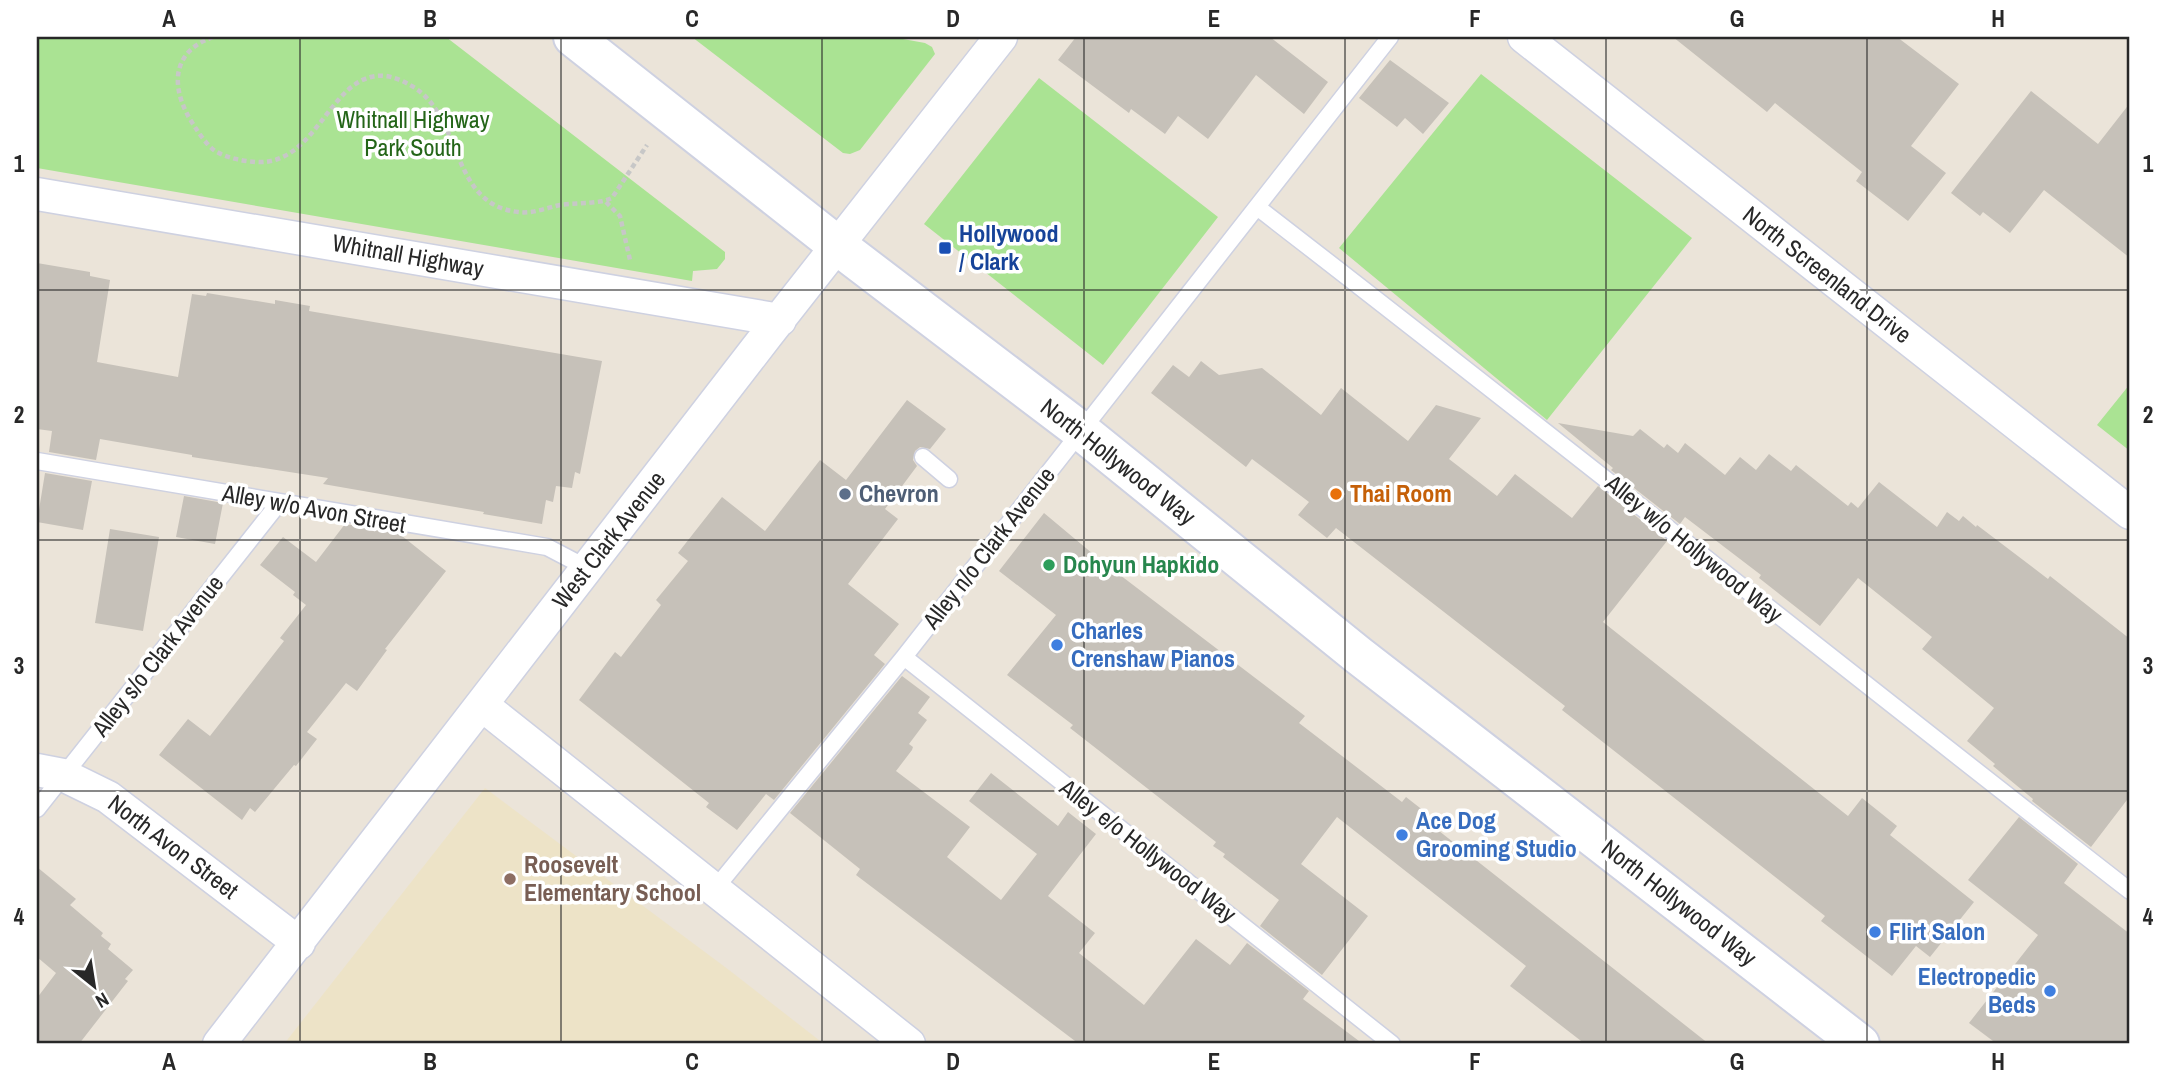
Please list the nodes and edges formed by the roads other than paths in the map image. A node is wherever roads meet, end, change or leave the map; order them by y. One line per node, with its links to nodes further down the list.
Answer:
1 (573, 37): 7 (main road, North Hollywood Way)
2 (1001, 37): 7 (street, West Clark Avenue)
3 (1390, 37): 6 (lane, Alley n/o Clark Avenue)
4 (1524, 37): 14 (street, North Screenland Drive)
5 (37, 194): 8 (street, Whitnall Highway)
6 (1257, 207): 9 (lane, Alley n/o Clark Avenue); 21 (lane, Alley w/o Hollywood Way)
7 (838, 246): 8 (street, West Clark Avenue); 9 (main road, North Hollywood Way)
8 (780, 320): 15 (street, West Clark Avenue)
9 (1081, 431): 16 (lane, Alley n/o Clark Avenue); 26 (main road, North Hollywood Way)
10 (923, 457): 12 (lane)
11 (37, 461): 13 (lane, Alley w/o Avon Street)
12 (949, 479)
13 (279, 503): 15 (lane, Alley w/o Avon Street); 18 (lane, Alley s/o Clark Avenue)
14 (2130, 513)
15 (587, 568): 17 (street, West Clark Avenue)
16 (904, 657): 20 (lane, Alley n/o Clark Avenue); 25 (lane, Alley e/o Hollywood Way)
17 (482, 705): 20 (street); 22 (street, West Clark Avenue)
18 (50, 772): 19 (lane, Alley s/o Clark Avenue); 22 (street, North Avon Street)
19 (37, 809)
20 (715, 890): 24 (street)
21 (2130, 891)
22 (299, 943): 23 (street, West Clark Avenue)
23 (219, 1044)
24 (909, 1044)
25 (1392, 1044)
26 (1860, 1044)

